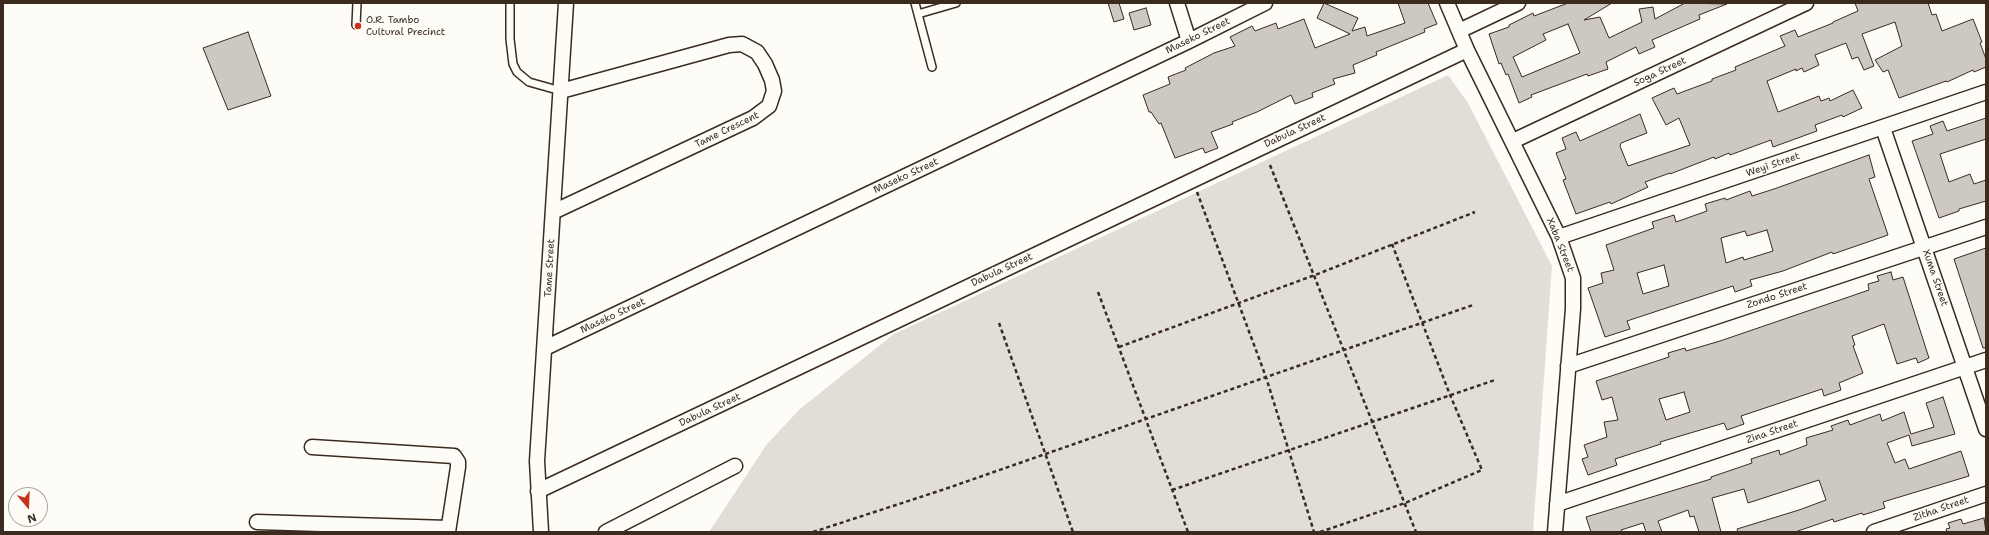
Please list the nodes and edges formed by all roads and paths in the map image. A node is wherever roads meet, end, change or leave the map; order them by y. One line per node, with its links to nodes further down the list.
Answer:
1 (357, 3): 12 (lane)
2 (510, 3): 17 (lane)
3 (566, 3): 17 (street, Tame Street)
4 (915, 3): 11 (lane)
5 (956, 3): 11 (lane)
6 (1177, 3): 14 (street)
7 (1265, 3): 14 (street, Maseko Street)
8 (1447, 3): 13 (street, Xaba Street)
9 (1518, 3): 13 (street)
10 (1806, 3): 20 (street, Soga Street)
11 (918, 14): 16 (lane)
12 (356, 25)
13 (1459, 31): 15 (street, Xaba Street)
14 (1189, 41): 36 (street, Maseko Street)
15 (1467, 50): 20 (street, Xaba Street); 22 (street, Dabula Street)
16 (932, 67)
17 (561, 92): 23 (street, Tame Street); 23 (street, Tame Crescent)
18 (1986, 92): 19 (street, Weyi Street)
19 (1883, 128): 26 (street, Weyi Street); 28 (street, Xuma Street)
20 (1513, 141): 26 (street, Xaba Street)
21 (1270, 165): 29 (path)
22 (1193, 179): 31 (path); 52 (street, Dabula Street)
23 (553, 212): 36 (street, Tame Street)
24 (1475, 212): 27 (path)
25 (1986, 227): 28 (street, Zondo Street)
26 (1559, 237): 39 (street, Xaba Street)
27 (1392, 244): 29 (path); 34 (path)
28 (1924, 248): 39 (street, Zondo Street); 40 (street, Xuma Street)
29 (1315, 275): 31 (path); 37 (path)
30 (1098, 292): 35 (path)
31 (1239, 304): 35 (path); 41 (path)
32 (1473, 305): 34 (path)
33 (999, 323): 49 (path)
34 (1422, 324): 37 (path); 43 (path)
35 (1119, 347): 44 (path)
36 (545, 348): 52 (street, Tame Street)
37 (1345, 350): 41 (path); 45 (path)
38 (1986, 360): 40 (street, Zina Street)
39 (1568, 366): 55 (street, Xaba Street)
40 (1965, 367): 46 (street, Xuma Street); 55 (street, Zina Street)
41 (1266, 377): 44 (path); 48 (path)
42 (1495, 380): 43 (path)
43 (1450, 395): 45 (path); 54 (path)
44 (1146, 418): 49 (path); 51 (path)
45 (1373, 422): 48 (path); 54 (path)
46 (1986, 429)
47 (312, 447): 57 (street)
48 (1288, 450): 51 (path); 63 (path)
49 (1045, 454): 60 (path); 61 (path)
50 (735, 466): 59 (street)
51 (1172, 490): 62 (path)
52 (538, 491): 58 (street, Tame Street)
53 (1986, 494): 67 (street, Zitha Street)
54 (1405, 503): 64 (path); 65 (path)
55 (1558, 504): 66 (street, Xaba Street)
56 (257, 522): 57 (street)
57 (448, 530)
58 (541, 532)
59 (606, 532)
60 (813, 532)
61 (1073, 532)
62 (1188, 532)
63 (1314, 532)
64 (1320, 532)
65 (1416, 532)
66 (1555, 532)
67 (1874, 532)

